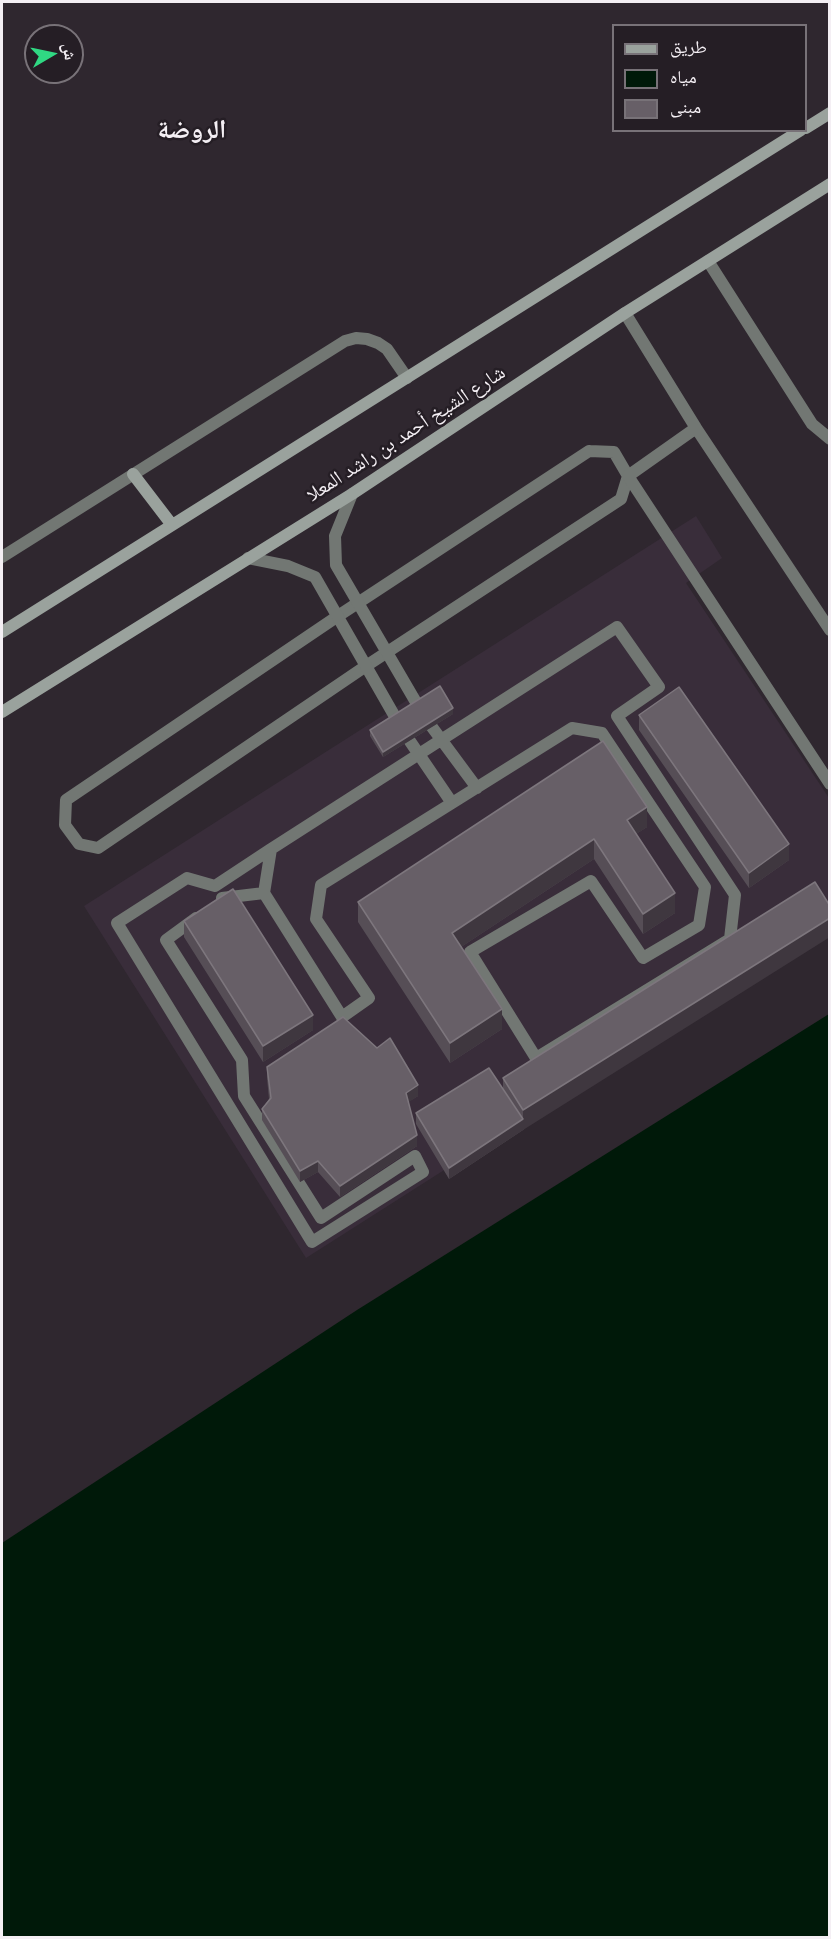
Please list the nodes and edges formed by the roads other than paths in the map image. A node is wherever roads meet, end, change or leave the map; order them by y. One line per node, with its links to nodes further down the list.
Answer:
1 (830, 113): 2 (main road)
2 (807, 127)
3 (798, 132): 7 (main road)
4 (830, 184): 5 (main road, شارع الشيخ أحمد بن راشد المعلا)
5 (708, 261): 6 (main road, شارع الشيخ أحمد بن راشد المعلا); 9 (street)
6 (625, 313): 8 (street); 12 (main road, شارع الشيخ أحمد بن راشد المعلا)
7 (407, 378): 10 (street); 13 (main road)
8 (696, 428): 11 (street); 18 (street)
9 (830, 439)
10 (133, 474): 13 (main road); 14 (street)
11 (628, 476): 16 (street); 20 (street); 25 (street)
12 (352, 494): 15 (main road, شارع الشيخ أحمد بن راشد المعلا); 16 (street)
13 (172, 525): 19 (main road)
14 (2, 557)
15 (248, 558): 17 (street); 22 (main road, شارع الشيخ أحمد بن راشد المعلا)
16 (358, 603): 17 (street); 20 (street)
17 (338, 616): 21 (street); 21 (street)
18 (830, 630)
19 (2, 632)
20 (387, 653): 21 (street); 23 (street)
21 (366, 666): 24 (street)
22 (2, 712)
23 (441, 740): 24 (street); 26 (street); 26 (street)
24 (419, 754): 27 (street); 28 (street)
25 (830, 783)
26 (477, 788): 27 (street)
27 (452, 803): 29 (street)
28 (271, 849): 29 (street); 29 (street)
29 (264, 893)

